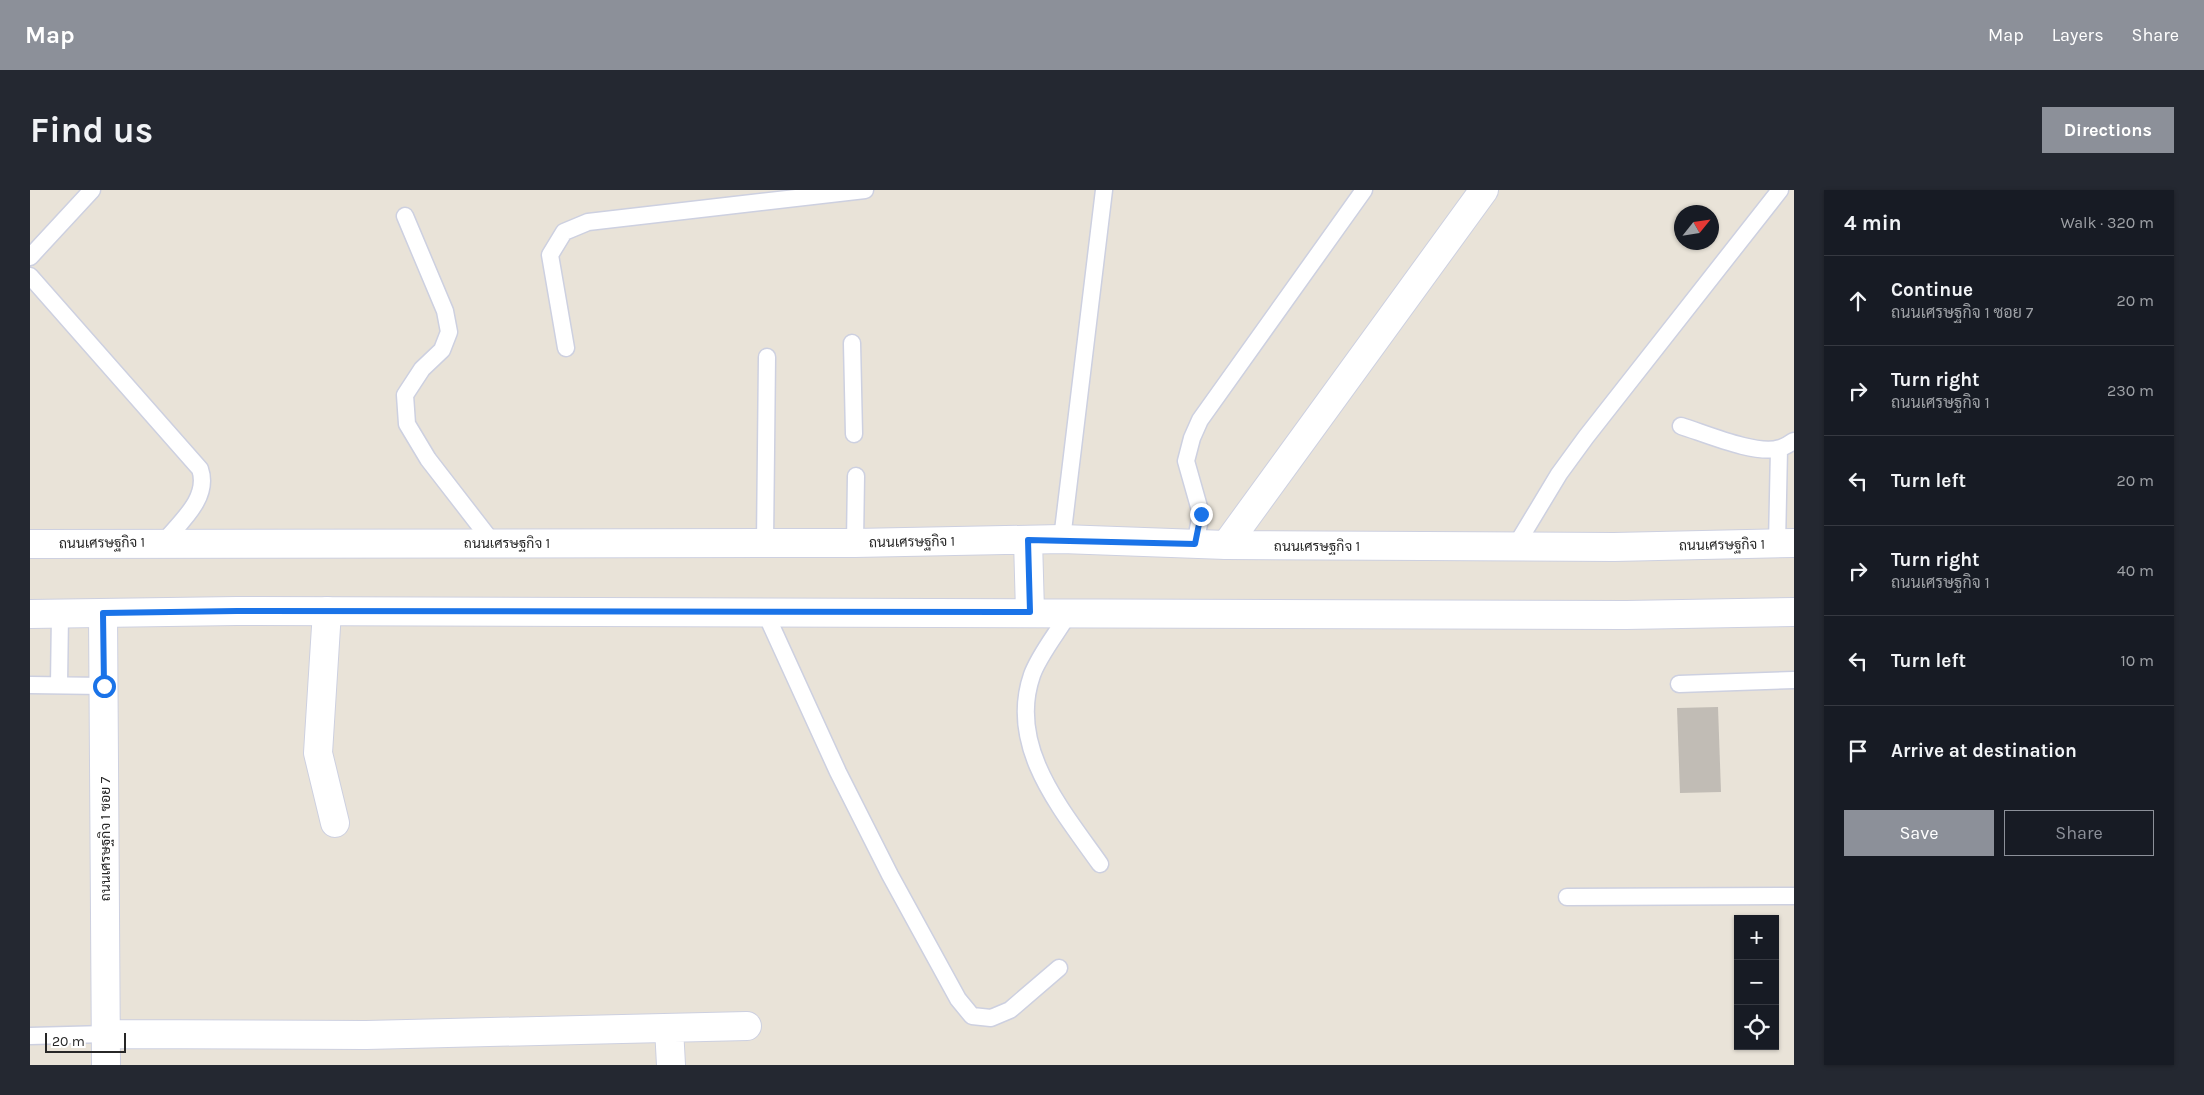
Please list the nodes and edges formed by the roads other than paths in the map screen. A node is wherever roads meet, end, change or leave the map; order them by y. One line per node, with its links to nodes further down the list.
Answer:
1 (92, 190): 8 (lane)
2 (865, 190): 11 (lane)
3 (1104, 190): 19 (lane)
4 (1364, 190): 25 (lane)
5 (1484, 190): 27 (main road)
6 (1780, 190): 28 (lane)
7 (405, 216): 21 (lane)
8 (30, 257)
9 (30, 276): 20 (lane)
10 (852, 343): 14 (lane)
11 (566, 348)
12 (767, 357): 22 (lane)
13 (1681, 426): 16 (lane)
14 (854, 434)
15 (1794, 441): 16 (lane)
16 (1779, 449): 26 (lane)
17 (856, 476): 24 (lane)
18 (1028, 540): 19 (main road, ถนนเศรษฐกิจ 1); 24 (main road, ถนนเศรษฐกิจ 1); 31 (main road)
19 (1062, 540): 25 (main road, ถนนเศรษฐกิจ 1)
20 (163, 543): 21 (main road, ถนนเศรษฐกิจ 1); 23 (main road, ถนนเศรษฐกิจ 1)
21 (493, 543): 22 (main road, ถนนเศรษฐกิจ 1)
22 (765, 543): 24 (main road, ถนนเศรษฐกิจ 1)
23 (30, 544)
24 (855, 544)
25 (1195, 544): 27 (main road, ถนนเศรษฐกิจ 1)
26 (1785, 544): 28 (main road, ถนนเศรษฐกิจ 1)
27 (1226, 545): 28 (main road, ถนนเศรษฐกิจ 1)
28 (1514, 546)
29 (327, 611): 30 (main road); 33 (main road); 42 (main road)
30 (765, 612): 31 (main road); 46 (lane)
31 (1030, 612): 34 (main road)
32 (1794, 612): 34 (main road)
33 (103, 613): 36 (main road); 41 (main road, ถนนเศรษฐกิจ 1 ซอย 7)
34 (1069, 613): 43 (lane)
35 (30, 614): 36 (main road)
36 (60, 614): 40 (lane)
37 (1794, 680): 38 (lane)
38 (1679, 684)
39 (30, 685): 40 (lane)
40 (59, 685): 41 (lane)
41 (104, 686): 49 (main road, ถนนเศรษฐกิจ 1 ซอย 7)
42 (335, 823)
43 (1100, 864)
44 (1794, 896): 45 (lane)
45 (1567, 897)
46 (1059, 968)
47 (747, 1026): 48 (main road)
48 (669, 1028): 49 (main road); 52 (main road)
49 (106, 1034): 50 (lane); 51 (main road, ถนนเศรษฐกิจ 1 ซอย 7)
50 (30, 1036)
51 (106, 1065)
52 (671, 1065)

